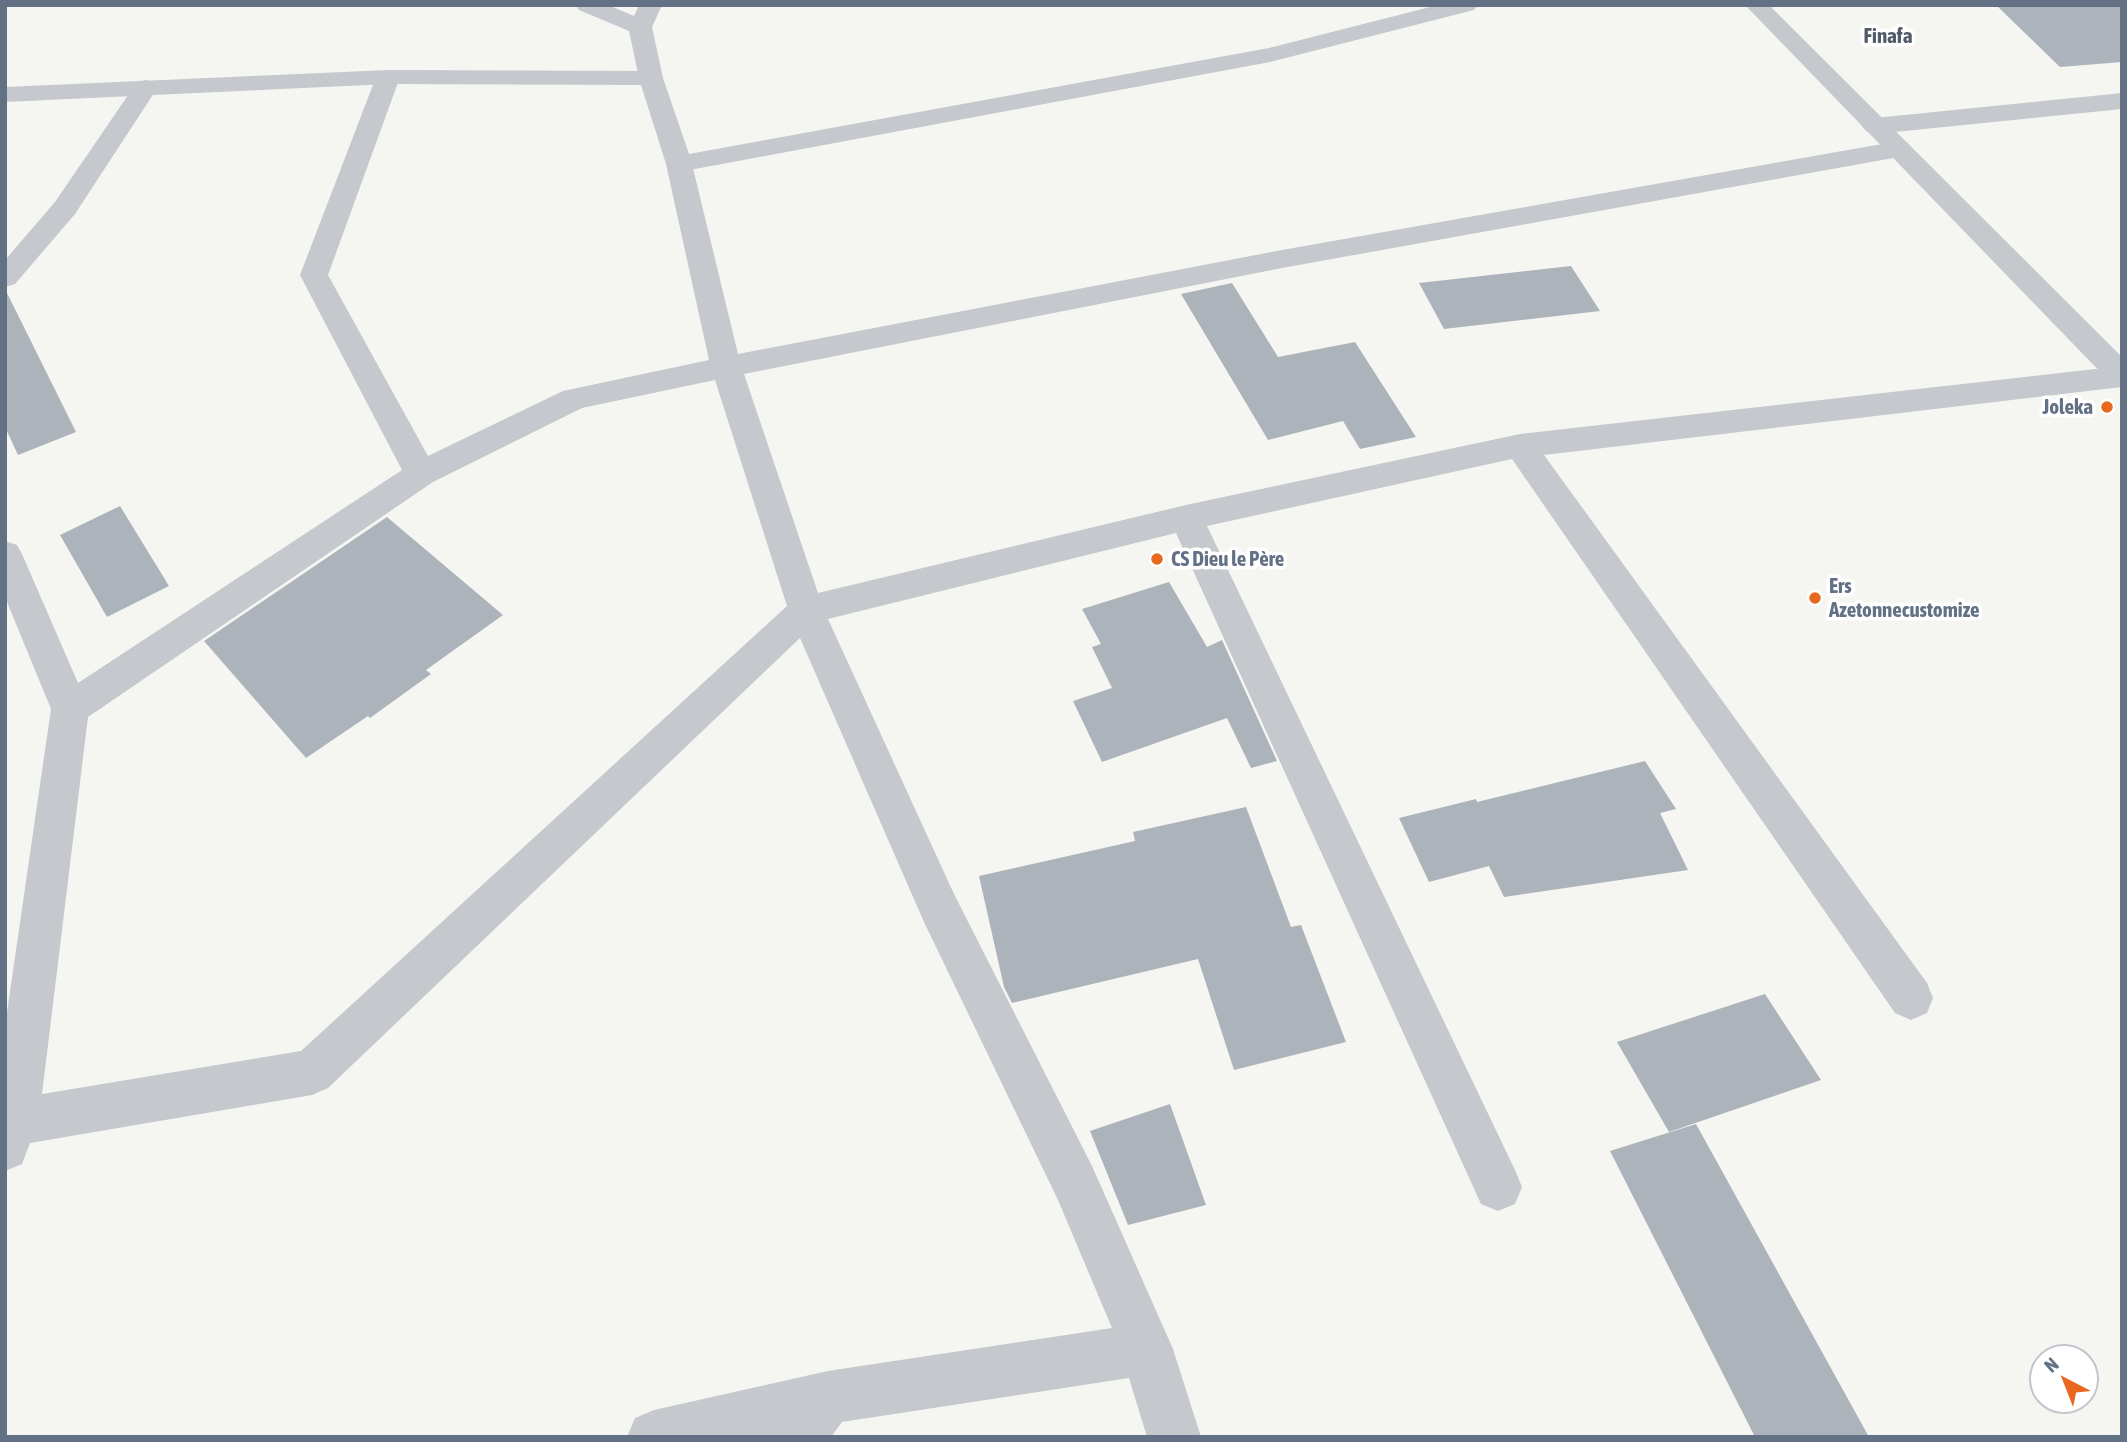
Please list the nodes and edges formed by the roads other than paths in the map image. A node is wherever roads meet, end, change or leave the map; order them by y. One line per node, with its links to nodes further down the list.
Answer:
1 (587, 5): 5 (street)
2 (651, 5): 5 (street)
3 (1466, 5): 13 (street)
4 (1756, 5): 11 (street)
5 (640, 27): 7 (street)
6 (388, 77): 7 (street); 8 (street); 18 (street)
7 (652, 78): 13 (street)
8 (146, 87): 9 (street); 14 (street)
9 (5, 95)
10 (2122, 101): 11 (street)
11 (1875, 126): 12 (street)
12 (1899, 149): 15 (street); 16 (street)
13 (679, 164): 15 (street)
14 (5, 278)
15 (726, 367): 18 (street); 21 (street)
16 (2119, 369): 17 (street)
17 (1520, 446): 19 (street); 23 (street)
18 (421, 474): 22 (street)
19 (1186, 518): 21 (street); 25 (street)
20 (5, 554): 22 (street)
21 (806, 610): 24 (street); 26 (street)
22 (70, 709): 24 (street)
23 (1911, 998)
24 (10, 1134)
25 (1498, 1187)
26 (1147, 1349): 27 (street); 29 (street)
27 (812, 1417): 28 (street)
28 (654, 1437)
29 (1174, 1437)

